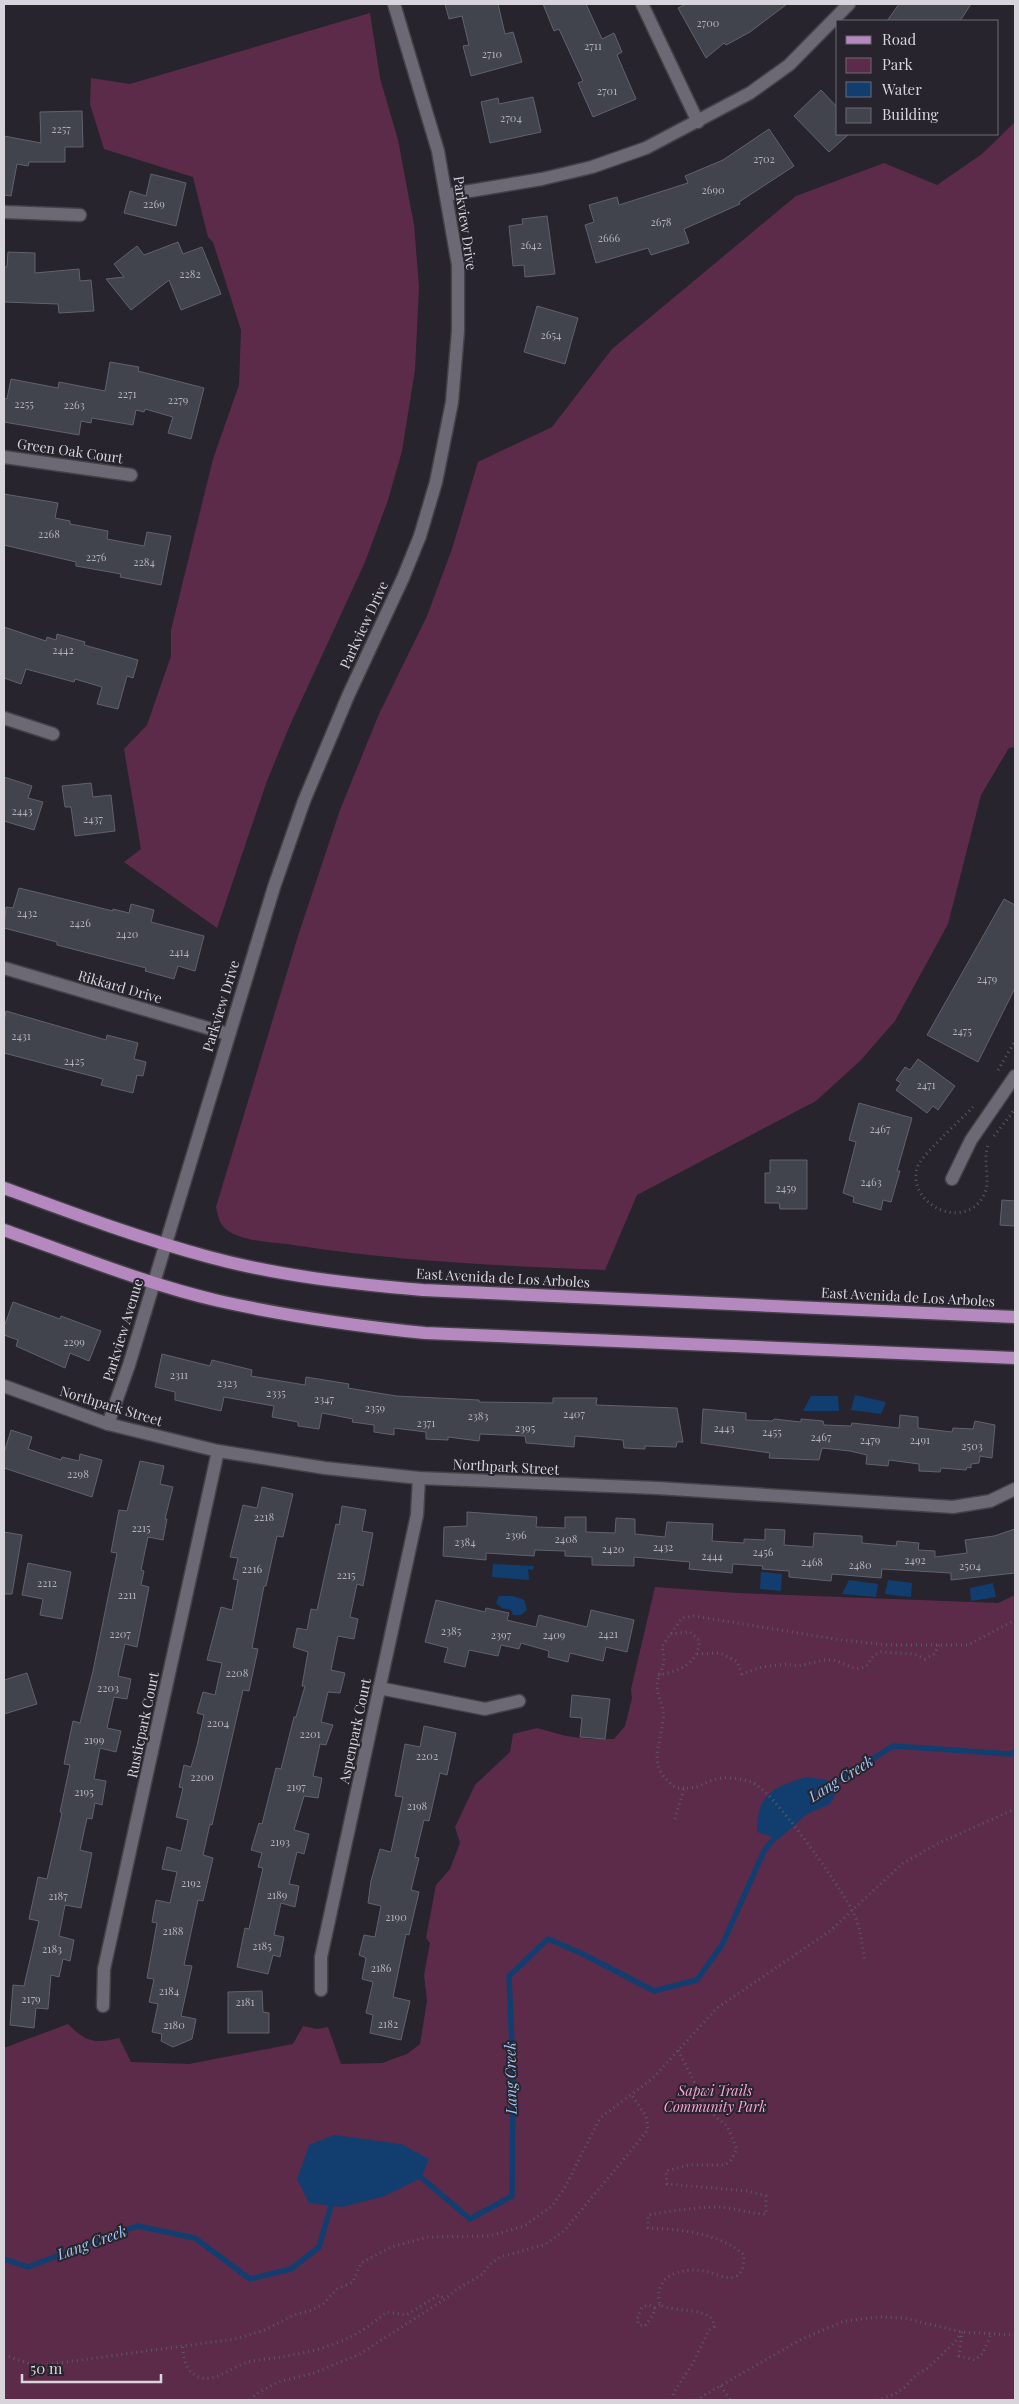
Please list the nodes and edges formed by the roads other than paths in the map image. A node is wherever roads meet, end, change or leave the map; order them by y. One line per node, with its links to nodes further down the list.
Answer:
1 (394, 4): 5 (street, Parkview Drive)
2 (642, 4): 4 (street)
3 (849, 4): 4 (street)
4 (698, 122): 5 (street)
5 (446, 195): 13 (street, Parkview Drive)
6 (4, 212): 7 (street)
7 (80, 215)
8 (4, 457): 9 (street, Green Oak Court)
9 (131, 475)
10 (4, 718): 11 (street)
11 (53, 734)
12 (4, 968): 13 (street, Rikkard Drive)
13 (228, 1034): 18 (street, Parkview Drive)
14 (1015, 1076): 15 (street)
15 (952, 1179)
16 (4, 1188): 18 (main road, East Avenida de Los Arboles)
17 (4, 1230): 19 (main road)
18 (165, 1244): 19 (street, Parkview Avenue); 20 (main road, East Avenida de Los Arboles)
19 (154, 1283): 21 (main road); 23 (street, Parkview Avenue)
20 (1015, 1317)
21 (1015, 1358)
22 (4, 1386): 23 (street, Northpark Street)
23 (108, 1424): 24 (street, Northpark Street)
24 (218, 1451): 25 (street, Northpark Street); 30 (street, Rusticpark Court)
25 (419, 1478): 26 (street, Northpark Street); 27 (street, Aspenpark Court)
26 (1015, 1489)
27 (379, 1688): 28 (street); 29 (street, Aspenpark Court)
28 (519, 1701)
29 (321, 1990)
30 (103, 2006)

